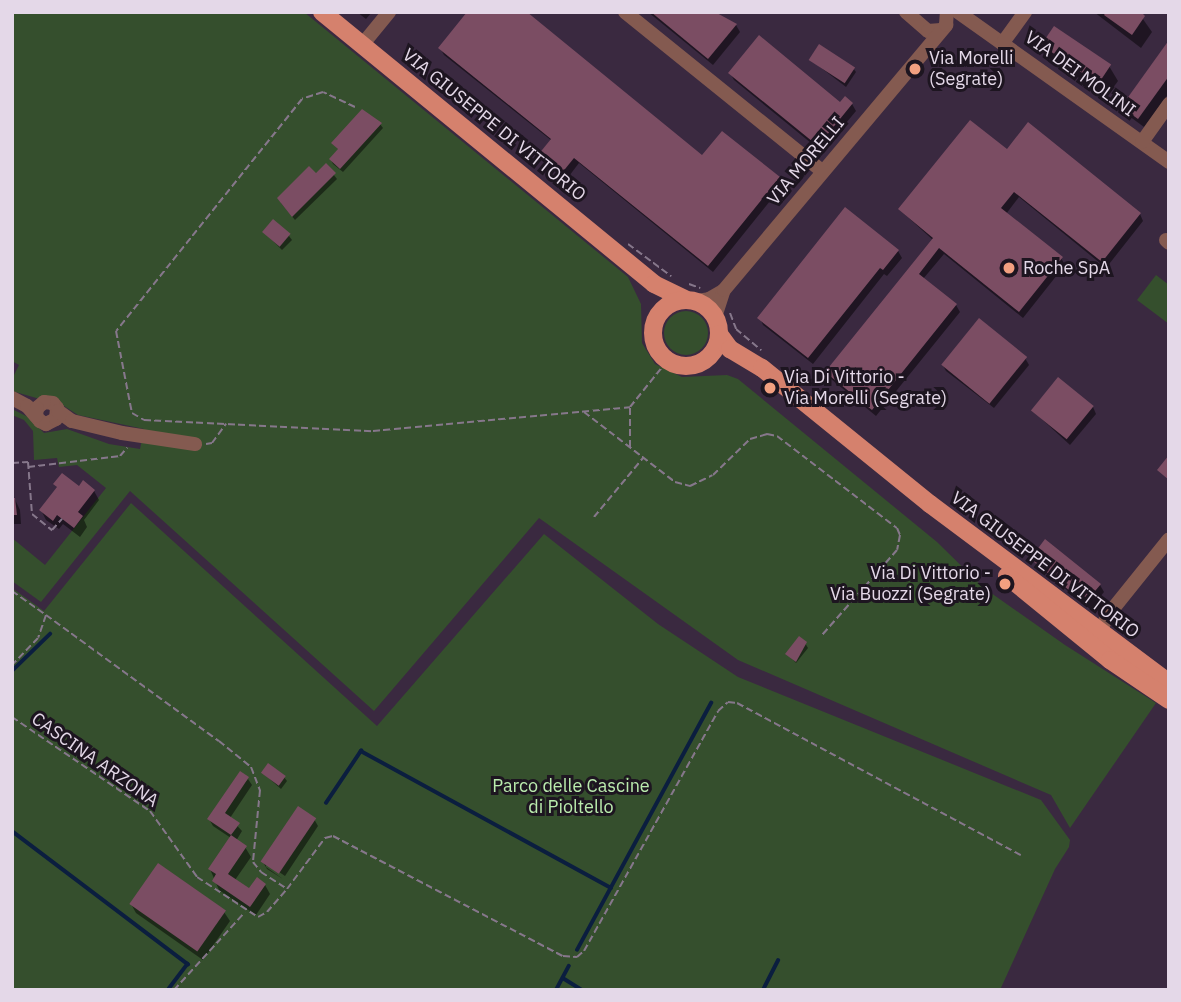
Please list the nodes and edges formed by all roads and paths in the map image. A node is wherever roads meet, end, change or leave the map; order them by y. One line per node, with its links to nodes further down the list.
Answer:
1 (322, 12): 11 (main road, VIA GIUSEPPE DI VITTORIO)
2 (389, 12): 11 (street)
3 (625, 12): 17 (street)
4 (906, 12): 7 (street)
5 (958, 12): 9 (street)
6 (1025, 12): 10 (street)
7 (923, 22): 8 (street); 12 (street, VIA MORELLI)
8 (945, 23): 9 (street); 12 (street, VIA MORELLI)
9 (975, 26): 10 (street, VIA DEI MOLINI)
10 (1004, 41): 15 (street, VIA DEI MOLINI)
11 (362, 45): 19 (main road, VIA GIUSEPPE DI VITTORIO)
12 (917, 56): 17 (street, VIA MORELLI)
13 (1169, 104): 15 (street)
14 (355, 107): 31 (path)
15 (1142, 142): 16 (street, VIA DEI MOLINI)
16 (1169, 162)
17 (822, 171): 21 (street, VIA MORELLI)
18 (628, 244): 20 (path)
19 (639, 271): 22 (main road, VIA GIUSEPPE DI VITTORIO); 23 (main road, VIA GIUSEPPE DI VITTORIO)
20 (679, 281)
21 (720, 294): 22 (street); 22 (path); 24 (street, VIA MORELLI); 25 (path)
22 (690, 295): 23 (main road); 24 (main road)
23 (654, 323): 26 (main road)
24 (717, 326): 25 (main road, VIA GIUSEPPE DI VITTORIO); 27 (main road)
25 (762, 359): 27 (main road, VIA GIUSEPPE DI VITTORIO); 38 (main road, VIA GIUSEPPE DI VITTORIO)
26 (667, 361): 27 (main road); 29 (path)
27 (704, 361)
28 (18, 401): 32 (street)
29 (630, 407): 30 (path); 34 (path)
30 (584, 411): 31 (path); 34 (path)
31 (226, 424): 33 (path)
32 (136, 436): 33 (street); 37 (path)
33 (195, 444)
34 (630, 447): 35 (path)
35 (643, 457): 39 (path); 45 (path)
36 (12, 463): 37 (path)
37 (28, 467): 40 (path)
38 (930, 504): 44 (main road, VIA GIUSEPPE DI VITTORIO); 49 (main road, VIA GIUSEPPE DI VITTORIO)
39 (594, 517)
40 (62, 519)
41 (1169, 539): 44 (street)
42 (12, 591): 43 (path)
43 (46, 615): 46 (path); 52 (path)
44 (1099, 633): 47 (main road, VIA GIUSEPPE DI VITTORIO); 48 (street)
45 (822, 635)
46 (12, 665)
47 (1169, 683)
48 (1169, 694)
49 (1169, 700)
50 (12, 717): 53 (path, CASCINA ARZONA)
51 (1021, 855): 52 (path)
52 (287, 889): 53 (path)
53 (246, 911): 54 (path)
54 (174, 990)

